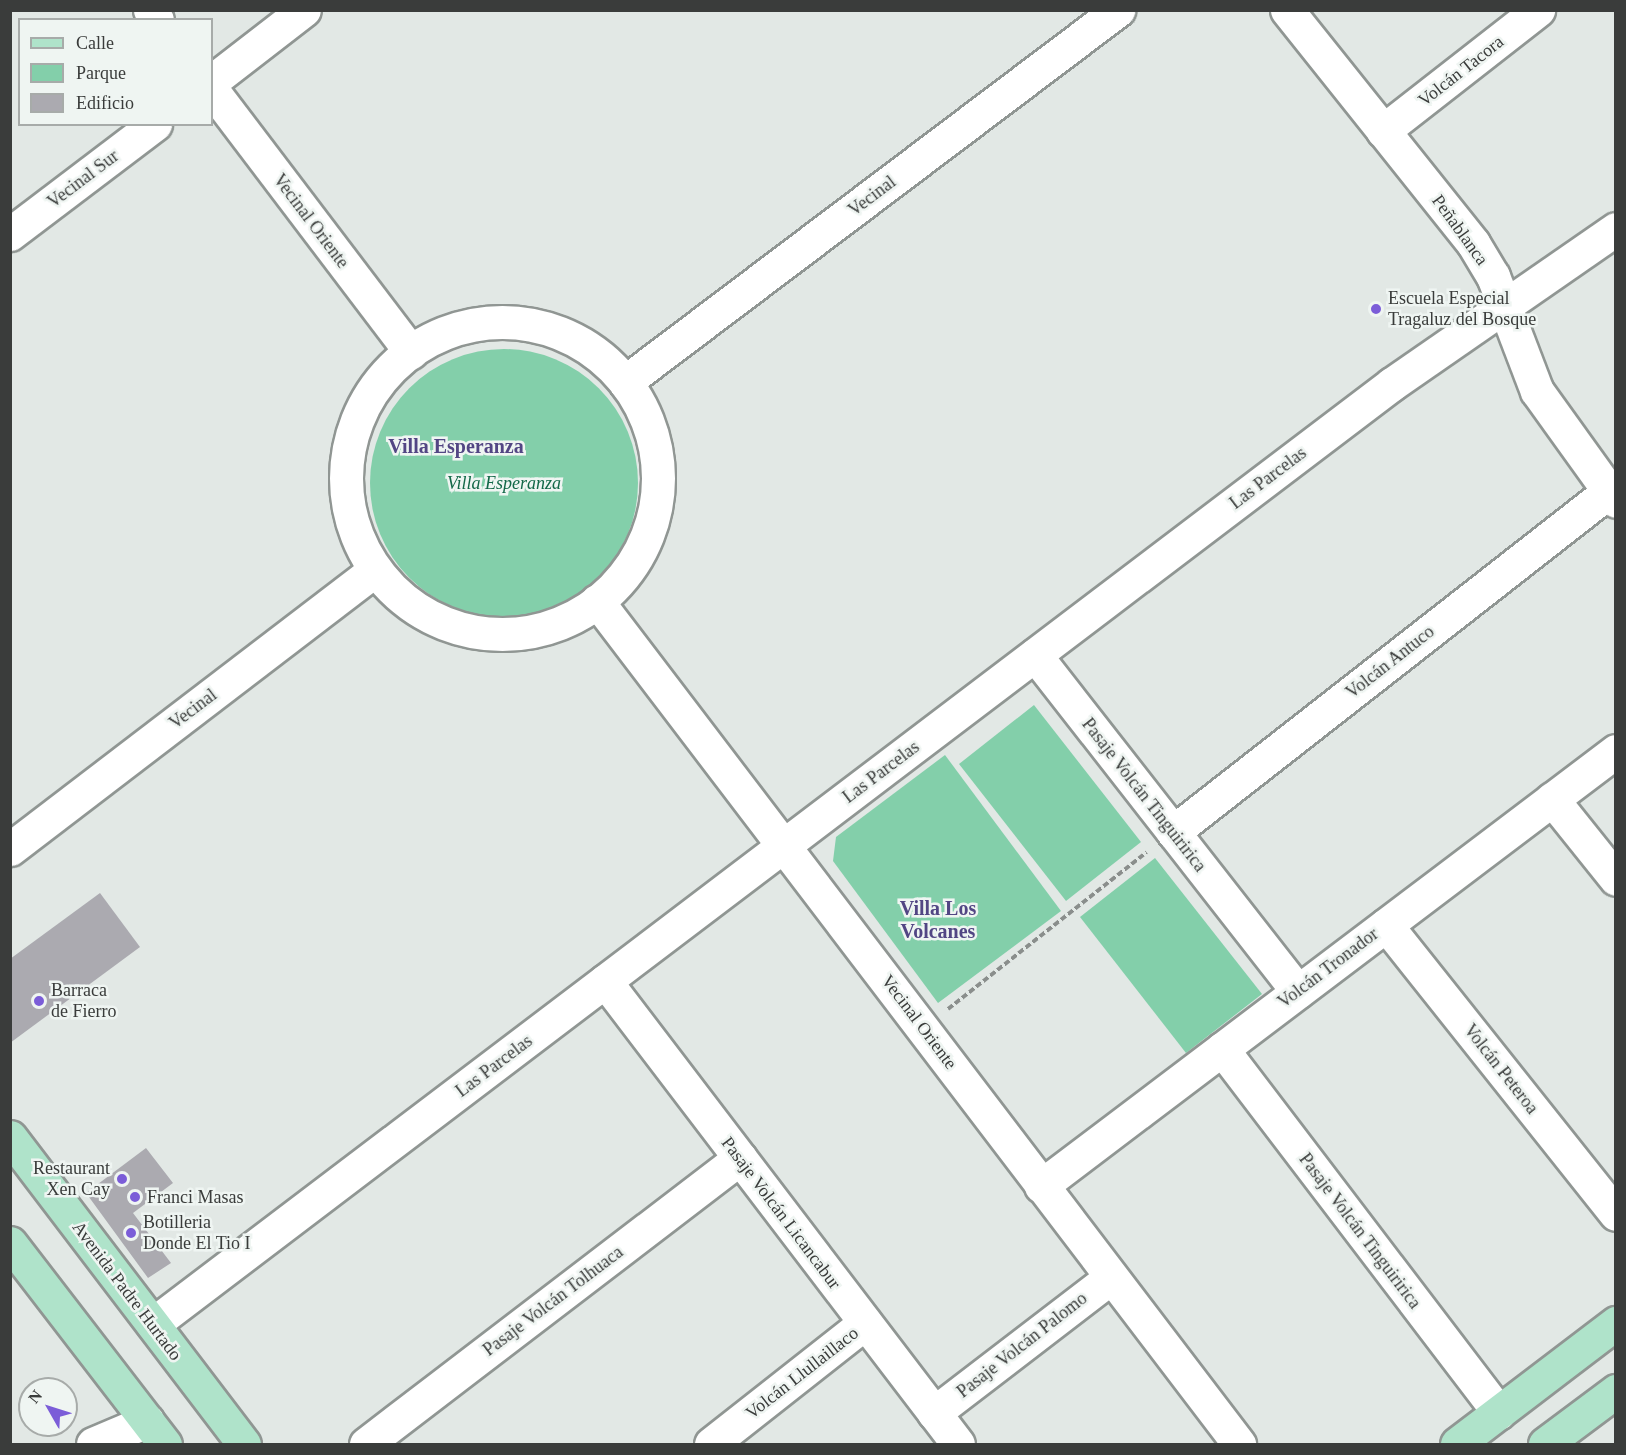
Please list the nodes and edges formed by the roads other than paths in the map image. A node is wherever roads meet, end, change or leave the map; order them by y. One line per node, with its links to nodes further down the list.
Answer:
1 (304, 10): 5 (street)
2 (1118, 10): 13 (street, Vecinal)
3 (1287, 10): 8 (street, Peñablanca)
4 (1538, 10): 8 (street, Volcán Tacora)
5 (213, 80)
6 (213, 91): 12 (street, Vecinal Oriente)
7 (152, 126): 10 (street, Vecinal Sur)
8 (1383, 130): 11 (street, Peñablanca)
9 (1616, 229): 11 (street, Las Parcelas)
10 (10, 234)
11 (1504, 307): 14 (street, Peñablanca); 17 (street, Las Parcelas)
12 (411, 352): 13 (street); 15 (street)
13 (625, 382): 16 (street)
14 (1612, 496): 20 (street, Volcán Antuco)
15 (375, 570): 16 (street); 22 (street, Vecinal)
16 (597, 601): 21 (street, Vecinal Oriente)
17 (1035, 655): 20 (street, Pasaje Volcán Tinguiririca); 21 (street, Las Parcelas)
18 (1616, 751): 19 (street, Volcán Tronador)
19 (1552, 799): 23 (street); 24 (street, Volcán Tronador)
20 (1173, 832): 26 (street, Pasaje Volcán Tinguiririca)
21 (785, 845): 25 (street, Las Parcelas); 30 (street, Vecinal Oriente)
22 (10, 849)
23 (1616, 879)
24 (1386, 925): 26 (street, Volcán Tronador); 31 (street, Volcán Peteroa)
25 (605, 981): 29 (street, Pasaje Volcán Licancabur); 36 (street, Las Parcelas)
26 (1298, 992): 27 (street, Volcán Tronador)
27 (1222, 1049): 30 (street, Volcán Tronador); 38 (street, Pasaje Volcán Tinguiririca)
28 (10, 1137): 36 (main road, Avenida Padre Hurtado)
29 (740, 1158): 34 (street, Pasaje Volcán Licancabur); 43 (street, Pasaje Volcán Tolhuaca)
30 (1041, 1186): 33 (street, Vecinal Oriente)
31 (1616, 1214)
32 (15, 1258): 40 (main road)
33 (1111, 1277): 39 (street, Pasaje Volcán Palomo); 46 (street, Vecinal Oriente)
34 (865, 1323): 39 (street, Pasaje Volcán Licancabur); 44 (street, Volcán Llullaillaco)
35 (1616, 1323): 38 (main road)
36 (153, 1324): 42 (main road, Avenida Padre Hurtado)
37 (1616, 1391): 48 (main road)
38 (1499, 1412): 47 (main road)
39 (934, 1413): 45 (street, Pasaje Volcán Licancabur)
40 (156, 1433): 41 (street)
41 (93, 1444)
42 (244, 1444)
43 (366, 1444)
44 (711, 1444)
45 (958, 1444)
46 (1239, 1444)
47 (1457, 1444)
48 (1545, 1444)

